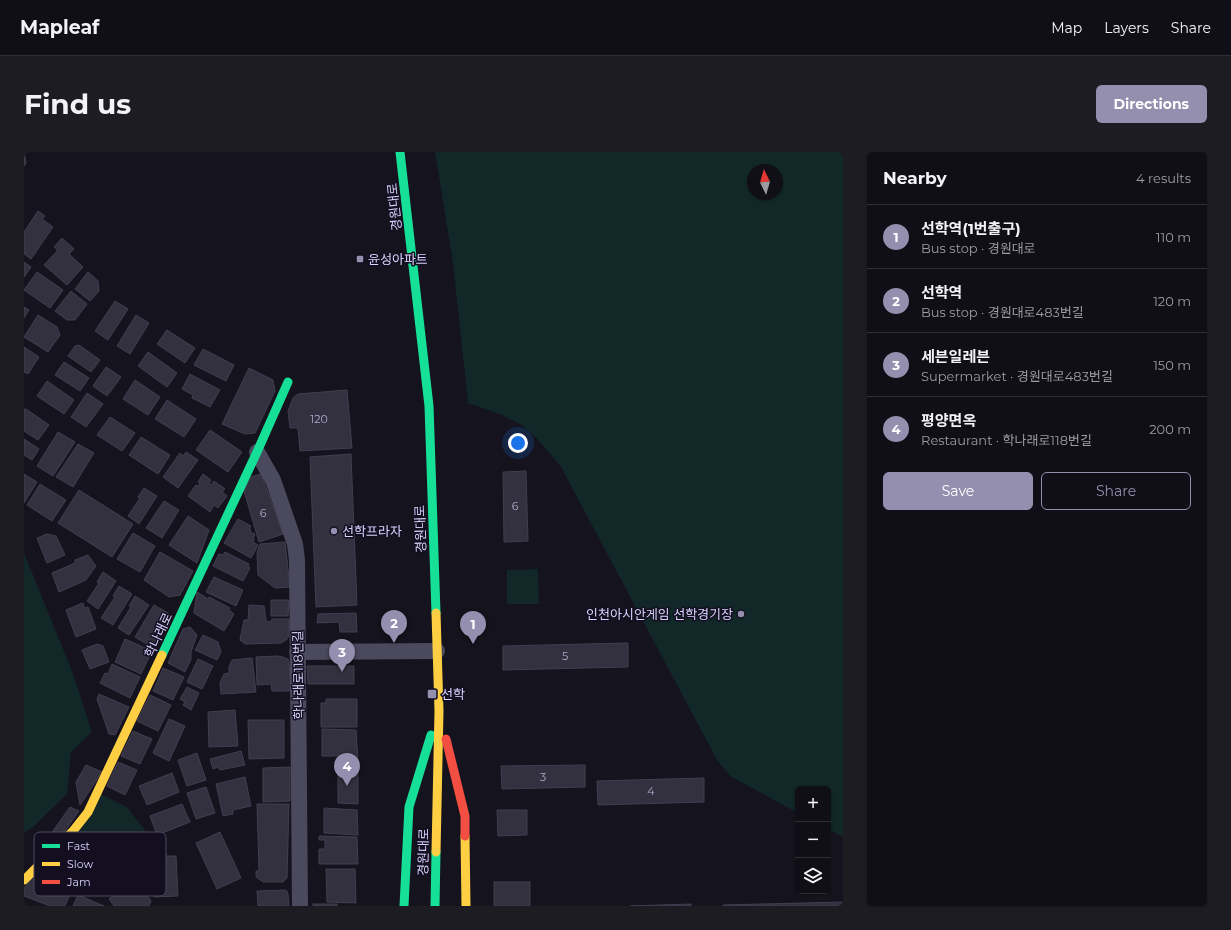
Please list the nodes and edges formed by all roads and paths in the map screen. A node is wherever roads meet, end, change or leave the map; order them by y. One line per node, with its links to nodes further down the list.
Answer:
1 (400, 152): 4 (main road, 경원대로)
2 (288, 382): 3 (main road, 학나래로)
3 (257, 452): 5 (street, 학나래로118번길); 7 (main road, 학나래로)
4 (437, 651): 5 (street); 6 (main road, 경원대로)
5 (297, 652): 10 (street, 학나래로118번길)
6 (439, 711): 11 (main road); 12 (main road, 경원대로); 13 (main road)
7 (72, 832)
8 (34, 870): 9 (main road, 학나래로)
9 (24, 880)
10 (300, 906)
11 (404, 906)
12 (435, 906)
13 (466, 906)

